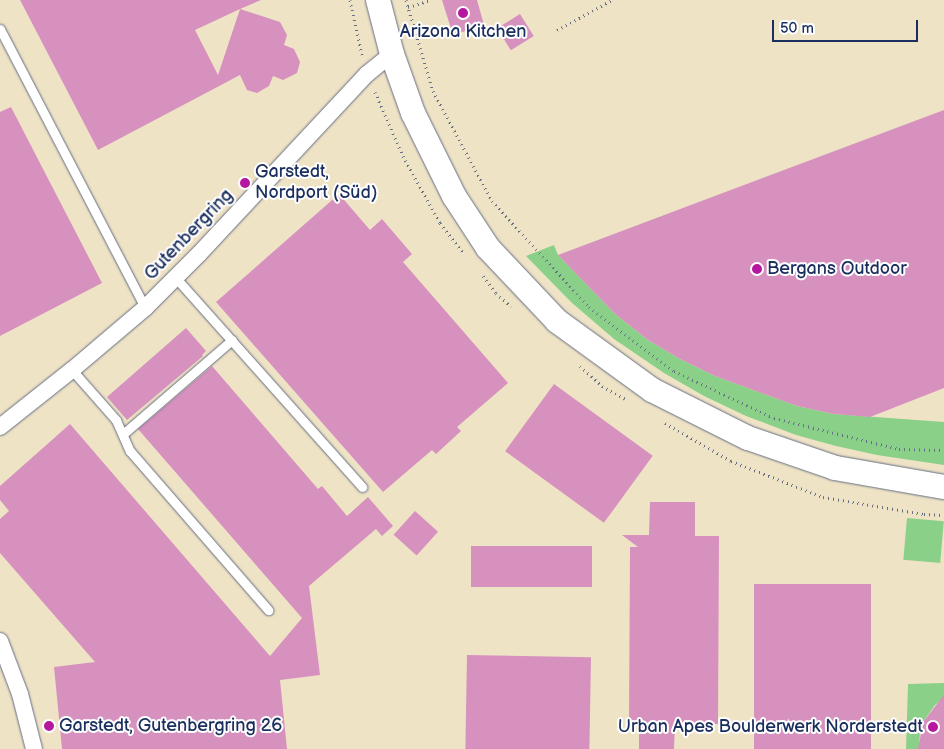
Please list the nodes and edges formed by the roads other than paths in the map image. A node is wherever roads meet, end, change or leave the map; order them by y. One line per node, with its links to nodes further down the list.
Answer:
1 (378, 0): 3 (main road)
2 (0, 29): 5 (lane)
3 (392, 54): 4 (street, Gutenbergring); 11 (main road)
4 (176, 278): 5 (street, Gutenbergring); 6 (lane)
5 (145, 308): 7 (street, Gutenbergring)
6 (232, 340): 9 (lane); 10 (lane)
7 (72, 370): 8 (street, Gutenbergring); 9 (lane)
8 (0, 427)
9 (123, 434): 12 (lane)
10 (362, 487)
11 (944, 487)
12 (268, 610)
13 (0, 641): 14 (street)
14 (34, 749)

